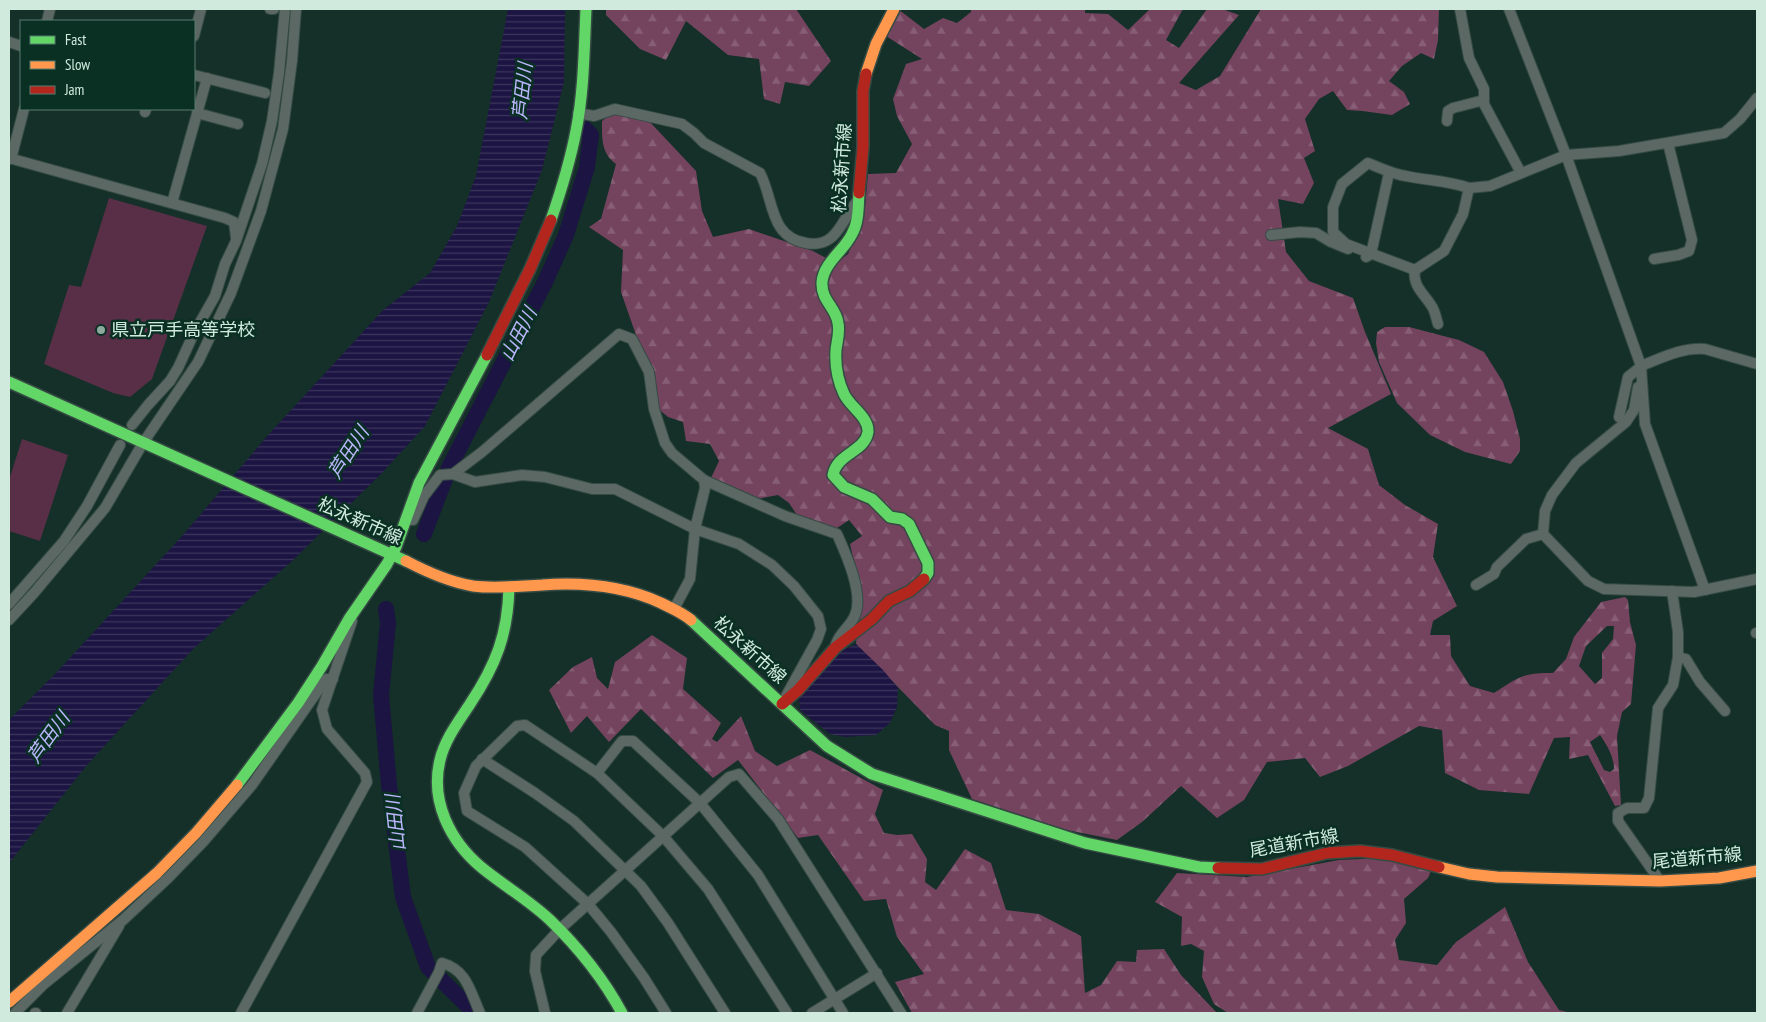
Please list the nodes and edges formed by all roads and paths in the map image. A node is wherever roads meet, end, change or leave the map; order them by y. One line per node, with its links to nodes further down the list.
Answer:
1 (201, 9): 8 (street)
2 (285, 9): 28 (street)
3 (296, 9): 32 (street)
4 (586, 9): 16 (main road)
5 (894, 9): 25 (main road, 松永新市線)
6 (1460, 9): 13 (street)
7 (1508, 9): 20 (street)
8 (195, 32)
9 (195, 74): 10 (street)
10 (206, 78): 11 (street); 15 (street)
11 (264, 93)
12 (1757, 98): 19 (street)
13 (1484, 100): 17 (street); 23 (street)
14 (24, 110): 21 (street)
15 (197, 113): 18 (street); 26 (street)
16 (578, 113): 25 (street); 43 (main road)
17 (1446, 120)
18 (238, 124)
19 (1668, 143): 20 (street); 30 (street)
20 (1566, 155): 23 (street); 35 (street)
21 (10, 158): 26 (street)
22 (1389, 172): 24 (street); 29 (street); 29 (street)
23 (1521, 173): 24 (street)
24 (1468, 188): 31 (street)
25 (859, 199): 57 (main road, 松永新市線)
26 (172, 204): 28 (street)
27 (1271, 235): 29 (street)
28 (236, 241): 32 (street); 38 (street)
29 (1371, 254): 31 (street)
30 (1654, 259)
31 (1415, 270): 33 (street)
32 (230, 293): 40 (street)
33 (1438, 324)
34 (1757, 364): 35 (street)
35 (1640, 367): 37 (street); 45 (street); 50 (street)
36 (9, 382): 40 (main road, 松永新市線)
37 (1619, 417)
38 (132, 425)
39 (120, 445): 53 (street)
40 (148, 445): 46 (main road, 松永新市線); 52 (street)
41 (452, 474): 42 (street); 43 (street); 44 (street)
42 (704, 480): 44 (street); 57 (street)
43 (405, 520): 46 (main road)
44 (695, 529): 54 (street); 60 (street)
45 (1544, 534): 48 (street); 51 (street)
46 (394, 554): 49 (main road, 松永新市線); 55 (main road)
47 (1757, 579): 50 (street)
48 (1476, 585)
49 (509, 587): 54 (main road, 松永新市線); 71 (main road)
50 (1705, 590): 51 (street)
51 (1672, 591): 58 (street)
52 (34, 593): 53 (street); 56 (street)
53 (9, 604)
54 (674, 609): 60 (main road, 松永新市線)
55 (350, 618): 59 (street); 74 (main road)
56 (9, 620)
57 (836, 647): 60 (main road, 松永新市線)
58 (1678, 656): 61 (street); 68 (street)
59 (333, 679): 70 (street); 77 (street)
60 (782, 704): 68 (main road, 尾道新市線)
61 (1725, 711)
62 (482, 760): 63 (street); 66 (street); 69 (street)
63 (597, 773): 64 (street); 65 (street)
64 (700, 803): 65 (street); 72 (street); 73 (street)
65 (663, 836): 66 (street); 84 (street)
66 (625, 870): 69 (street); 83 (street)
67 (1757, 871): 68 (main road, 尾道新市線)
68 (1660, 881)
69 (588, 904): 71 (street); 82 (street)
70 (123, 920): 75 (street); 76 (street)
71 (560, 929): 80 (street); 81 (main road)
72 (877, 973): 73 (street); 87 (street)
73 (834, 999): 85 (street); 86 (street)
74 (9, 1002)
75 (15, 1013)
76 (67, 1013)
77 (241, 1013)
78 (417, 1013): 79 (street)
79 (480, 1013)
80 (545, 1013)
81 (622, 1013)
82 (666, 1013)
83 (725, 1013)
84 (787, 1013)
85 (812, 1013)
86 (843, 1013)
87 (901, 1013)

